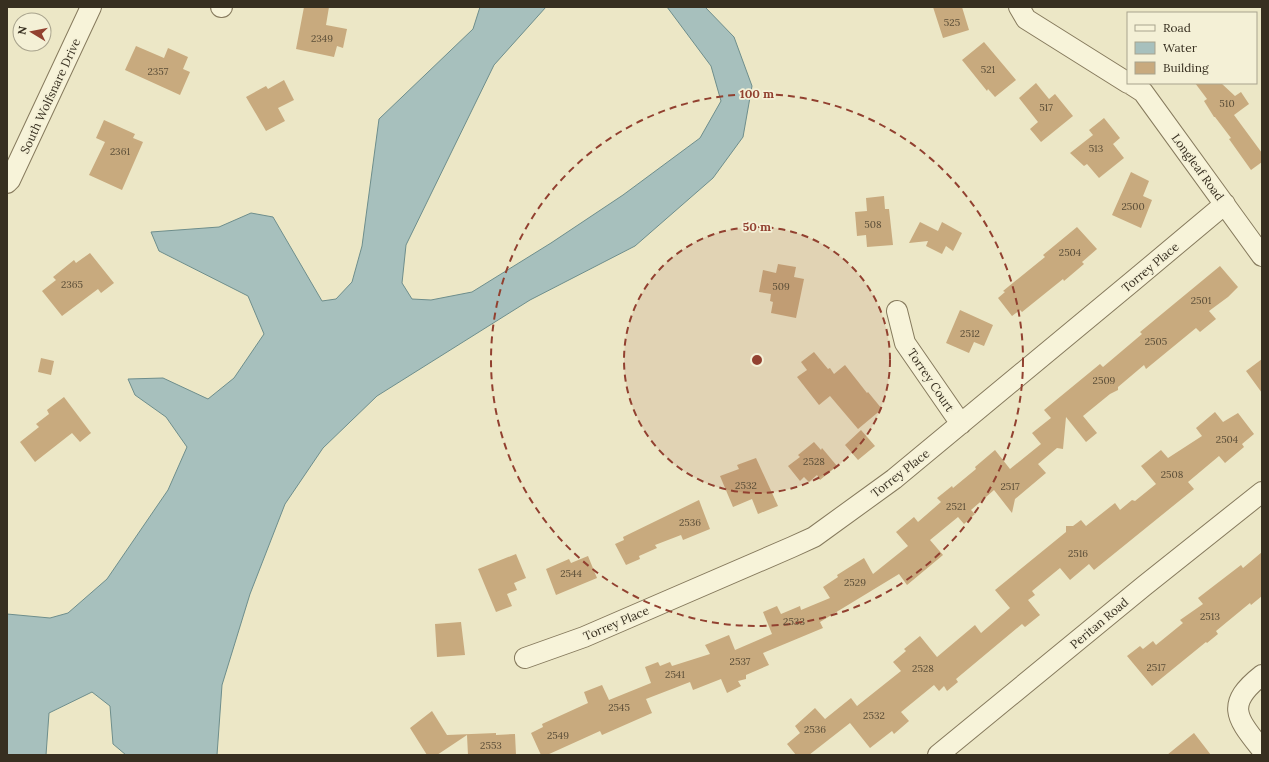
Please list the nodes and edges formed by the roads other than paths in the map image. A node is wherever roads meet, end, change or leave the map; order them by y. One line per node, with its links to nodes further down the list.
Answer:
1 (91, 7): 5 (street, South Wolfsnare Drive)
2 (1019, 7): 3 (street, Longleaf Road)
3 (1127, 82)
4 (1130, 84): 6 (street, Longleaf Road)
5 (7, 183)
6 (1225, 204): 7 (street, Longleaf Road); 9 (street, Torrey Place)
7 (1262, 256)
8 (897, 311): 9 (street, Torrey Court)
9 (961, 424): 11 (street, Torrey Place)
10 (1262, 492): 14 (street, Peritan Road)
11 (525, 658)
12 (1262, 674): 13 (street)
13 (1262, 750)
14 (938, 755)

